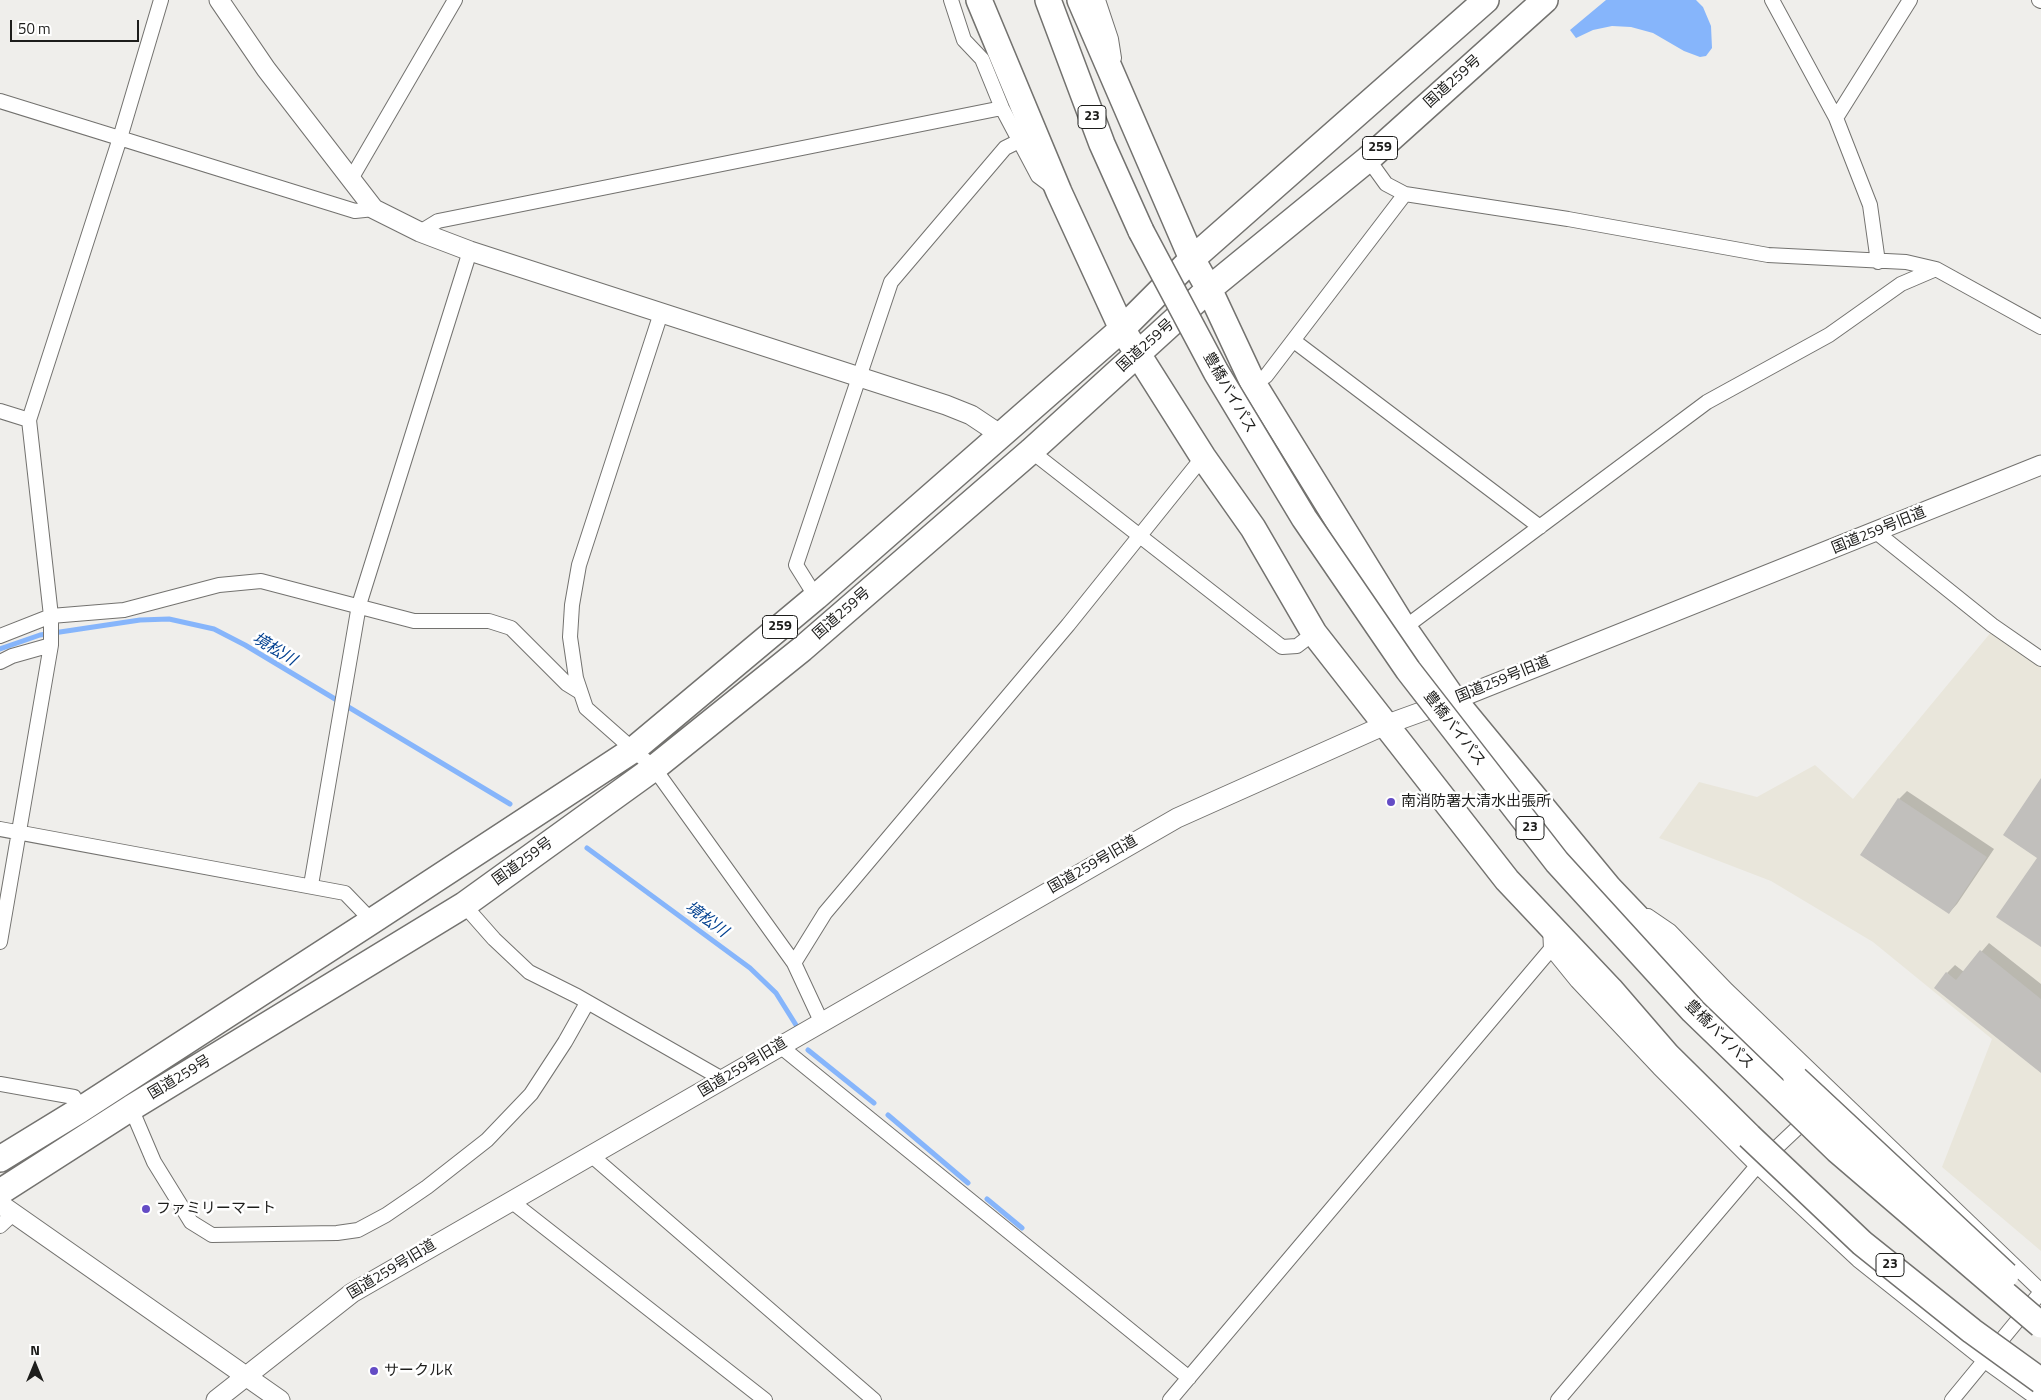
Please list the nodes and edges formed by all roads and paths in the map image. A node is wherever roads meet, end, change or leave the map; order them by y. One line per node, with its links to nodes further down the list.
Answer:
1 (161, 0): 18 (street)
2 (218, 0): 21 (street)
3 (455, 0): 21 (street)
4 (939, 0): 13 (street)
5 (979, 0): 22 (highway, 23)
6 (1048, 0): 87 (highway, 豊橋バイパス / 23, bridge)
7 (1080, 0): 14 (highway, 23)
8 (1098, 0): 14 (street)
9 (1545, 0): 20 (highway, 国道259号 / 259)
10 (1772, 0): 17 (street)
11 (1910, 0): 17 (street)
12 (1483, 1): 27 (highway, 国道259号 / 259)
13 (952, 2): 16 (street)
14 (1118, 91): 27 (highway, 23)
15 (0, 101): 18 (street)
16 (1002, 108): 19 (street); 25 (street)
17 (1836, 118): 28 (street)
18 (120, 138): 24 (street); 39 (street)
19 (1019, 141): 22 (street); 36 (street)
20 (1368, 159): 23 (street); 30 (highway, 国道259号 / 259)
21 (351, 179): 24 (street)
22 (1059, 192): 33 (highway, 23)
23 (1405, 194): 28 (street); 34 (street)
24 (374, 209): 25 (street)
25 (420, 232): 26 (street)
26 (470, 251): 31 (street); 48 (street)
27 (1192, 259): 30 (highway, 23); 33 (highway, 国道259号 / 259)
28 (1878, 262): 29 (street)
29 (1936, 269): 32 (street); 44 (street)
30 (1209, 289): 35 (highway, 国道259号 / 259); 37 (highway, 23)
31 (661, 313): 36 (street); 56 (street)
32 (2041, 327)
33 (1122, 329): 35 (highway, 23); 40 (highway, 国道259号 / 259)
34 (1294, 341): 37 (street); 44 (street)
35 (1137, 353): 41 (highway, 国道259号 / 259); 42 (highway, 23)
36 (859, 377): 40 (street); 47 (street)
37 (1253, 383): 50 (highway, 23)
38 (0, 411): 39 (street)
39 (29, 420): 49 (street)
40 (1001, 435): 47 (highway, 国道259号 / 259)
41 (1031, 452): 46 (street); 60 (highway, 国道259号 / 259)
42 (1203, 457): 46 (street); 51 (highway, 23)
43 (2041, 465): 45 (street, 国道259号旧道)
44 (1540, 526): 50 (street)
45 (1876, 532): 54 (street); 57 (street, 国道259号旧道)
46 (1141, 535): 51 (street); 69 (street)
47 (816, 597): 59 (highway, 国道259号 / 259)
48 (359, 605): 49 (street); 56 (street); 63 (street)
49 (51, 620): 52 (street); 53 (street)
50 (1404, 628): 57 (highway, 23)
51 (1314, 633): 58 (highway, 23)
52 (0, 636)
53 (50, 643): 55 (street); 62 (street)
54 (2041, 659)
55 (0, 662)
56 (580, 692): 59 (street)
57 (1454, 700): 58 (street, 国道259号旧道); 64 (highway, 23)
58 (1385, 725): 67 (highway, 23); 71 (street, 国道259号旧道)
59 (633, 750): 60 (street); 66 (highway, 国道259号 / 259)
60 (654, 768): 65 (highway, 国道259号 / 259); 69 (street)
61 (0, 829): 62 (street)
62 (19, 833): 63 (street); 68 (street)
63 (311, 885): 66 (street)
64 (1609, 888): 75 (street); 86 (highway, 23, bridge)
65 (464, 905): 70 (street); 76 (highway, 国道259号 / 259)
66 (372, 921): 77 (highway, 国道259号 / 259)
67 (1550, 938): 80 (street); 90 (street); 91 (highway, 23, bridge)
68 (0, 942)
69 (794, 963): 71 (street)
70 (587, 1002): 73 (street); 76 (street)
71 (821, 1022): 72 (street, 国道259号旧道)
72 (780, 1046): 73 (street, 国道259号旧道); 90 (street)
73 (724, 1080): 78 (street, 国道259号旧道)
74 (0, 1084): 77 (street)
75 (1834, 1094): 80 (street); 85 (street)
76 (131, 1108): 81 (highway, 国道259号 / 259)
77 (80, 1110): 79 (highway, 国道259号 / 259)
78 (592, 1156): 82 (street, 国道259号旧道); 95 (street)
79 (0, 1159)
80 (1757, 1166): 88 (street); 97 (street)
81 (0, 1192)
82 (511, 1201): 89 (street, 国道259号旧道); 94 (street)
83 (7, 1209): 84 (street); 89 (street)
84 (0, 1226)
85 (2041, 1291): 88 (street)
86 (2041, 1315)
87 (2041, 1325)
88 (1985, 1361): 98 (street); 99 (street)
89 (248, 1375): 92 (street, 国道259号旧道); 93 (street)
90 (1189, 1378): 96 (street)
91 (2041, 1381)
92 (216, 1400)
93 (280, 1400)
94 (765, 1400)
95 (874, 1400)
96 (1170, 1400)
97 (1558, 1400)
98 (1952, 1400)
99 (2039, 1400)

